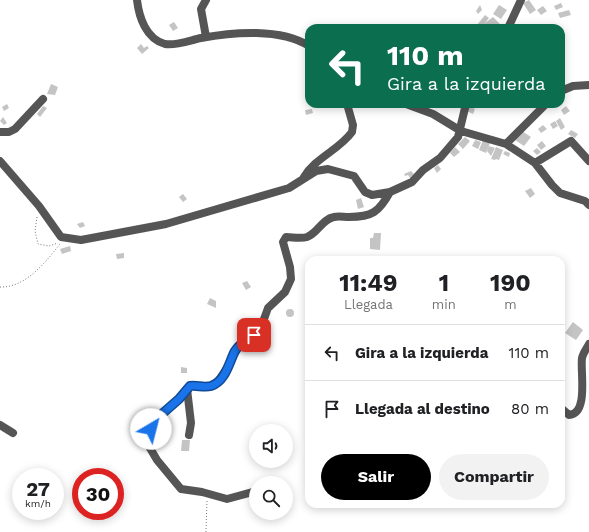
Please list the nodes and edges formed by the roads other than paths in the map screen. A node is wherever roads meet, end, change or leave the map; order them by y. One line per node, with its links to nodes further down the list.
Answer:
1 (137, 0): 5 (street)
2 (206, 0): 5 (street)
3 (521, 0): 4 (street)
4 (510, 24)
5 (206, 37): 6 (street)
6 (305, 44)
7 (589, 85): 8 (street)
8 (565, 89)
9 (43, 99): 15 (street)
10 (348, 108): 20 (street)
11 (417, 108): 14 (street)
12 (465, 108): 14 (street)
13 (542, 108): 16 (street)
14 (461, 131): 16 (street); 21 (street)
15 (0, 132)
16 (506, 144): 19 (street)
17 (0, 161): 20 (street)
18 (589, 161): 19 (street)
19 (535, 163): 22 (street)
20 (304, 178): 21 (street)
21 (390, 192): 24 (street)
22 (589, 205)
23 (589, 344): 25 (street)
24 (187, 389): 28 (street); 29 (street)
25 (565, 412)
26 (0, 425): 27 (street)
27 (13, 433)
28 (189, 434)
29 (249, 493)

